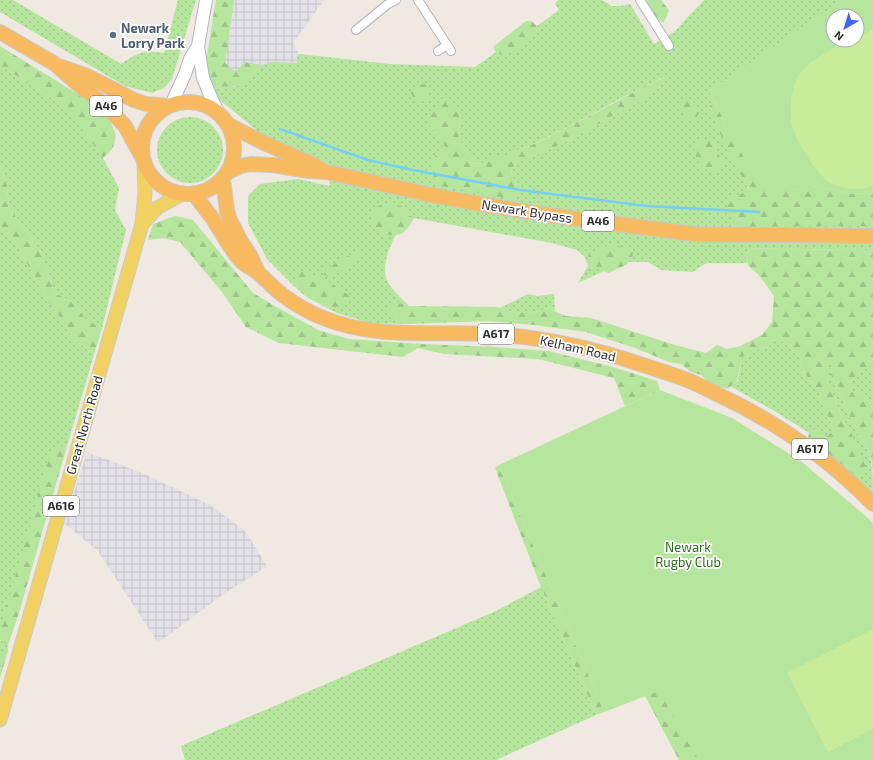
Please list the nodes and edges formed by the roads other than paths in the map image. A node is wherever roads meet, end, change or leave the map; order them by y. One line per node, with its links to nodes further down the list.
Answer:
1 (206, 0): 7 (main road)
2 (396, 0): 5 (street)
3 (418, 0): 9 (street)
4 (640, 0): 8 (street)
5 (356, 30)
6 (0, 32): 10 (highway, A46)
7 (198, 46): 11 (main road); 12 (main road)
8 (669, 46)
9 (438, 51)
10 (54, 64): 11 (highway, A46); 13 (highway, A46)
11 (169, 105): 12 (highway); 13 (highway)
12 (223, 119): 14 (highway, Newark Bypass / A46); 15 (highway)
13 (143, 162): 16 (highway); 17 (main road, Great North Road / A616)
14 (327, 172): 15 (highway, Newark Bypass / A46); 18 (highway, Newark Bypass / A46)
15 (225, 175): 16 (highway); 19 (highway, Kelham Road / A617)
16 (188, 194): 17 (main road, Great North Road / A616); 19 (highway, Kelham Road / A617)
17 (142, 224): 21 (main road, Great North Road / A616)
18 (873, 236)
19 (258, 273): 20 (highway, Kelham Road / A617)
20 (873, 504)
21 (0, 720)

